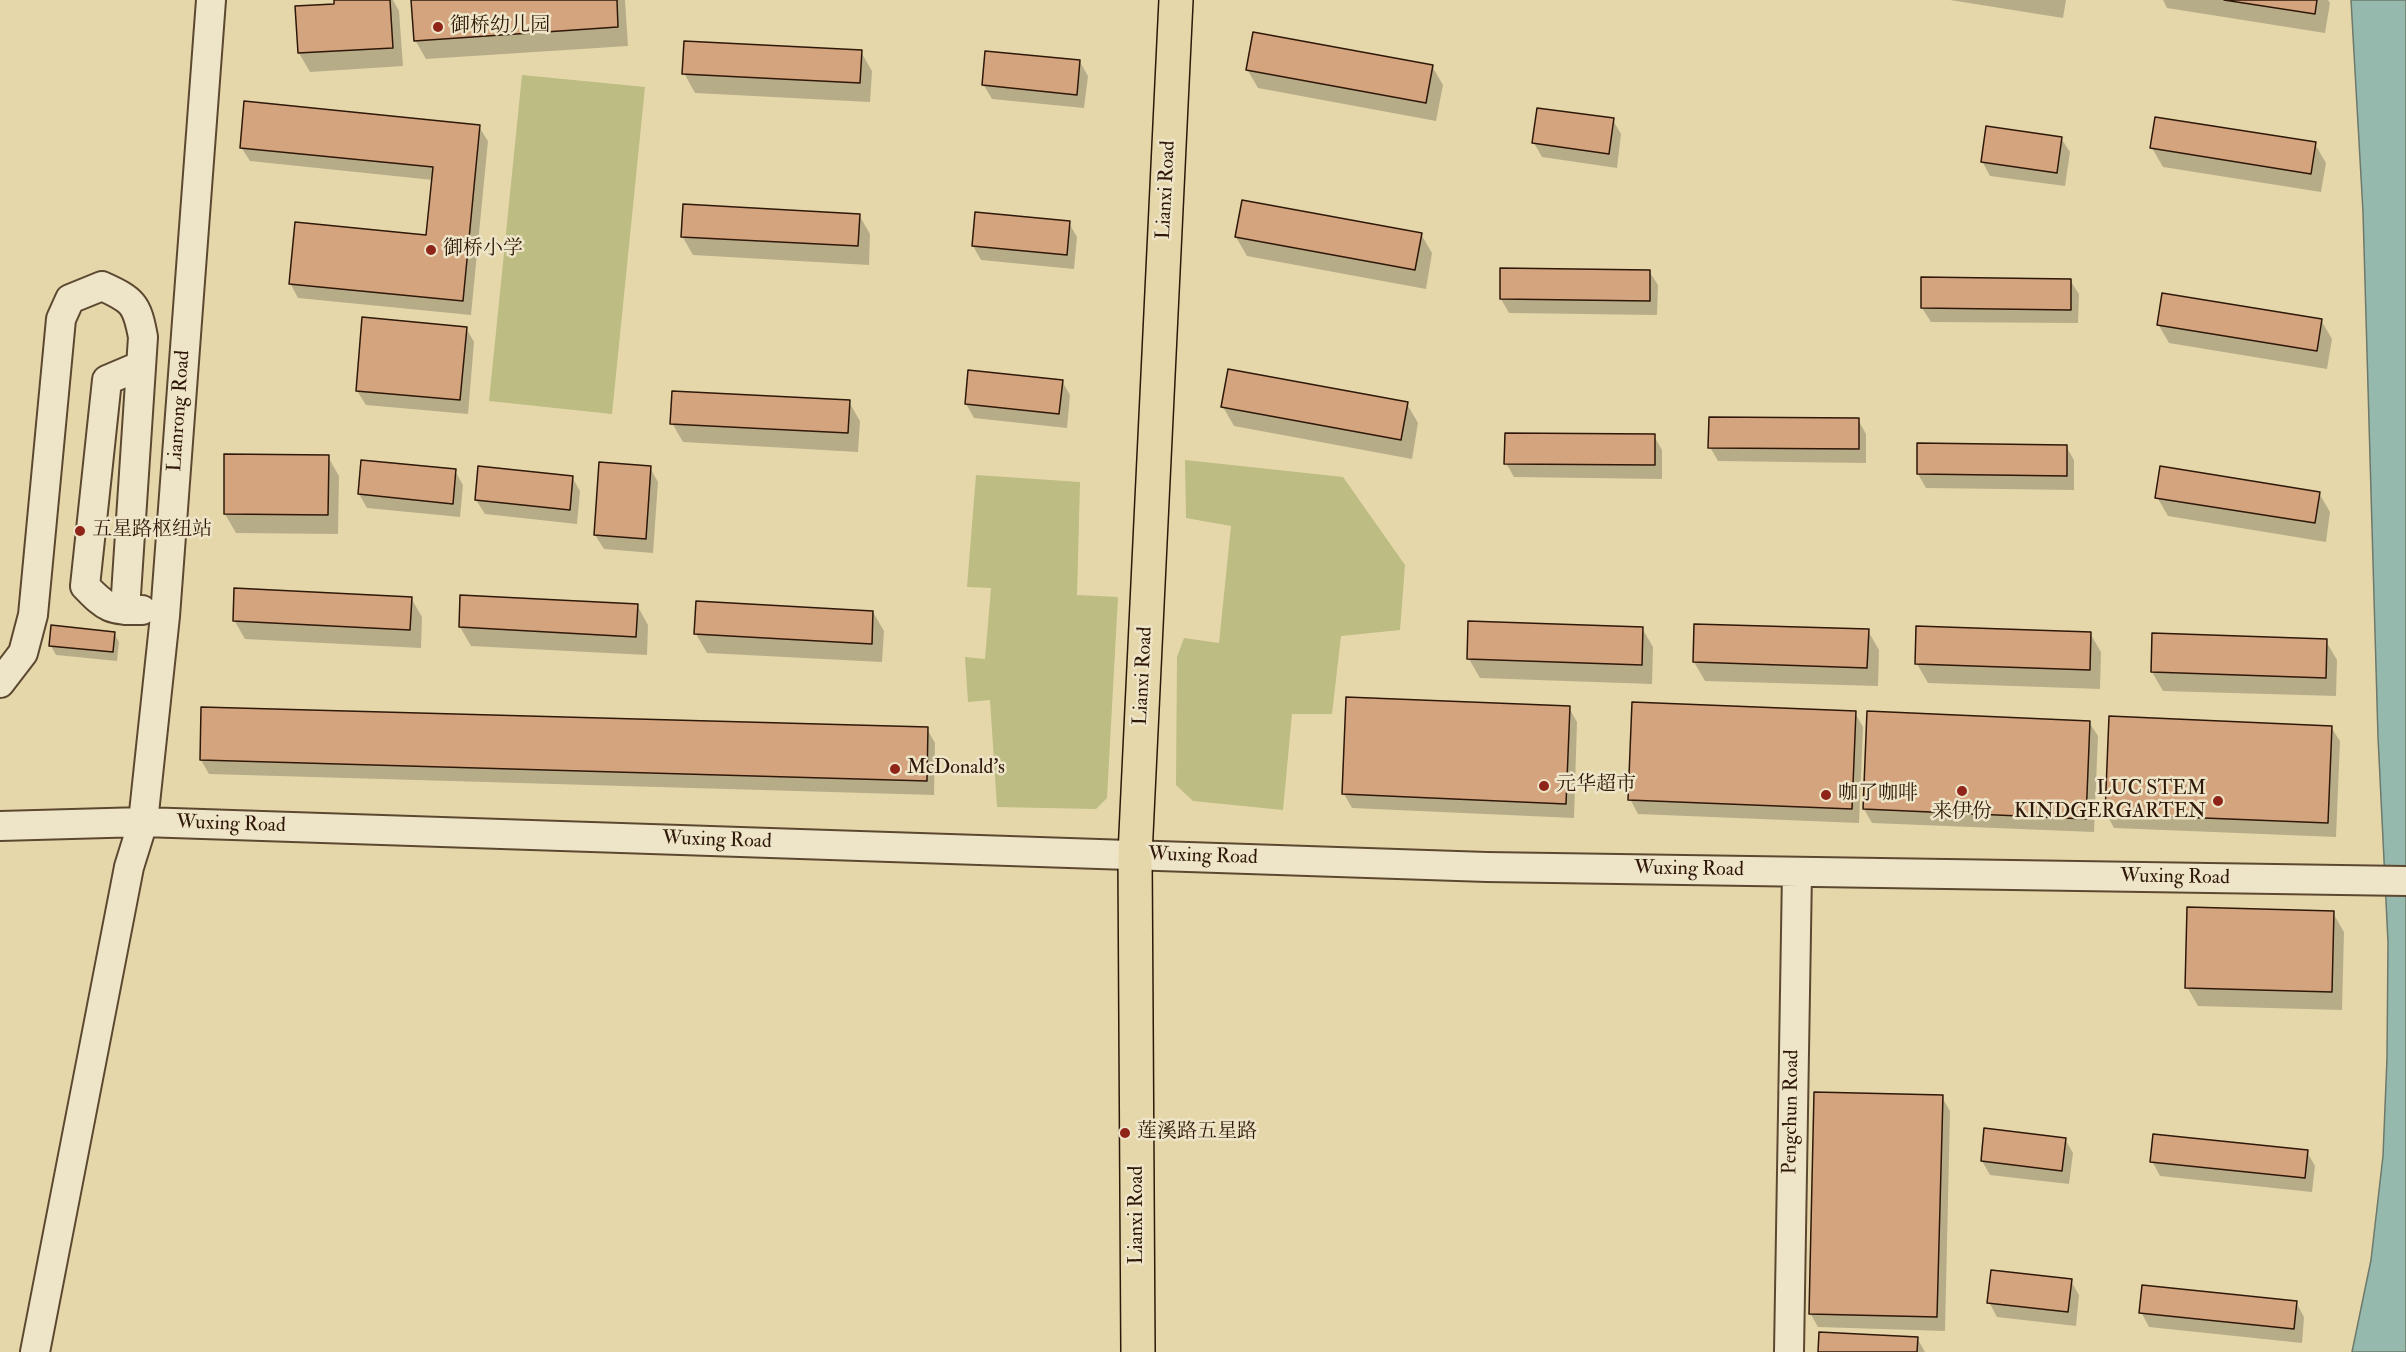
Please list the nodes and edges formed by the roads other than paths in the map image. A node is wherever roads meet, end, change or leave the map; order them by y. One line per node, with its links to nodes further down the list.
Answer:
1 (211, 0): 5 (street, Lianrong Road)
2 (1176, 0): 9 (main road, Lianxi Road)
3 (140, 366): 4 (street); 4 (street); 6 (street)
4 (125, 610): 5 (street)
5 (165, 616): 7 (street, Lianrong Road)
6 (0, 683)
7 (143, 822): 8 (street, Wuxing Road); 9 (street, Wuxing Road); 12 (street, Lianrong Road)
8 (0, 826)
9 (1135, 855): 10 (street, Wuxing Road); 13 (main road, Lianxi Road)
10 (1797, 872): 11 (street, Wuxing Road); 14 (street, Pengchun Road)
11 (2406, 881)
12 (35, 1352)
13 (1138, 1352)
14 (1789, 1352)

